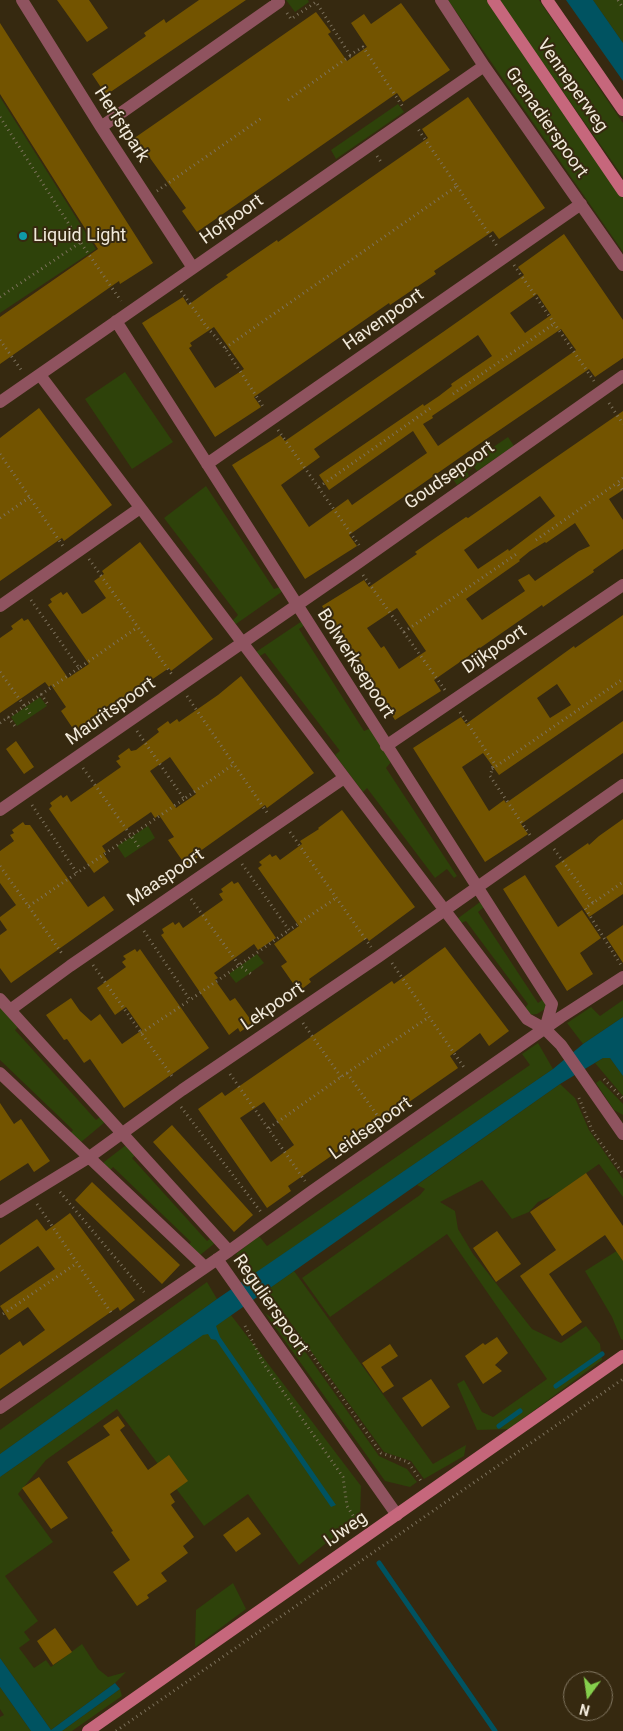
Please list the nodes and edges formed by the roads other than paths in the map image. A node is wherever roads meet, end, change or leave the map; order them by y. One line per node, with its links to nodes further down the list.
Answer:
1 (22, 0): 8 (street, Herfstpark)
2 (277, 0): 8 (street)
3 (441, 0): 6 (street, Grenadierspoort)
4 (493, 0): 9 (street, Venneperweg)
5 (547, 0): 7 (street, Venneperweg)
6 (484, 66): 10 (street, Grenadierspoort); 12 (street, Hofpoort)
7 (623, 110)
8 (101, 127): 12 (street, Herfstpark)
9 (623, 190)
10 (581, 204): 11 (street, Grenadierspoort); 17 (street, Havenpoort)
11 (623, 265)
12 (193, 268): 13 (street, Hofpoort)
13 (116, 321): 15 (street, Hofpoort); 17 (street, Bolwerksepoort)
14 (623, 376): 20 (street, Goudsepoort)
15 (35, 378): 16 (street, Hofpoort); 18 (street)
16 (0, 402)
17 (207, 464): 20 (street, Bolwerksepoort)
18 (140, 508): 21 (street); 22 (street)
19 (623, 585): 23 (street, Dijkpoort)
20 (296, 604): 22 (street, Goudsepoort); 23 (street, Bolwerksepoort)
21 (0, 606)
22 (242, 642): 24 (street); 26 (street, Mauritspoort)
23 (386, 746): 27 (street, Bolwerksepoort)
24 (344, 778): 28 (street); 31 (street, Maaspoort)
25 (623, 785): 27 (street, Lekpoort)
26 (0, 810)
27 (476, 887): 28 (street, Lekpoort); 32 (street, Bolwerksepoort)
28 (443, 910): 32 (street); 34 (street, Lekpoort)
29 (623, 977): 32 (street, Leidsepoort)
30 (0, 999): 31 (street, Regulierspoort)
31 (10, 1010): 34 (street, Regulierspoort)
32 (545, 1029): 35 (street); 38 (street, Leidsepoort)
33 (0, 1073): 36 (street, Regulierspoort)
34 (122, 1133): 36 (street, Lekpoort); 38 (street, Regulierspoort)
35 (623, 1134)
36 (88, 1158): 37 (street, Lekpoort); 40 (street, Regulierspoort)
37 (0, 1212)
38 (229, 1251): 39 (street, Leidsepoort)
39 (217, 1259): 40 (street, Regulierspoort); 43 (street, Regulierspoort)
40 (205, 1267): 42 (street)
41 (623, 1356): 43 (street, IJweg)
42 (0, 1408)
43 (397, 1515): 44 (street, IJweg)
44 (88, 1731)

